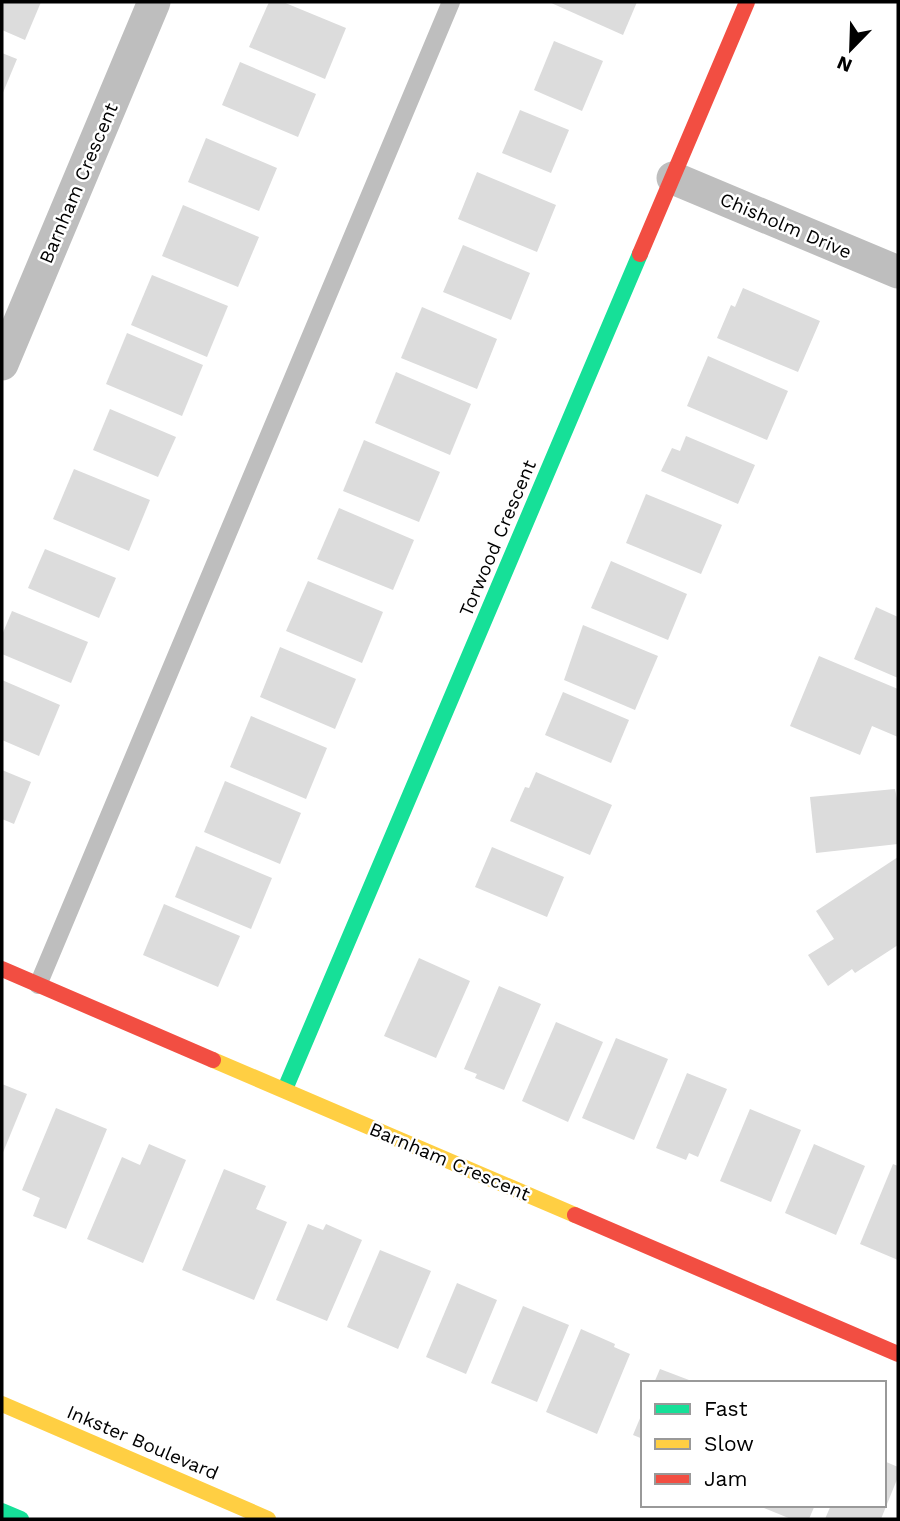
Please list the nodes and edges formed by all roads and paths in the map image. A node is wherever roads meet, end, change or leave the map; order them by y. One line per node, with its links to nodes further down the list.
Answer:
1 (154, 2): 6 (street, Barnham Crescent)
2 (451, 2): 8 (lane)
3 (747, 2): 4 (street, Torwood Crescent)
4 (673, 178): 5 (street, Chisholm Drive); 9 (street, Torwood Crescent)
5 (898, 272)
6 (2, 364)
7 (2, 970): 8 (street, Barnham Crescent)
8 (38, 985): 9 (street, Barnham Crescent)
9 (285, 1090): 10 (street, Barnham Crescent)
10 (898, 1354)
11 (2, 1404): 14 (street, Inkster Boulevard)
12 (2, 1511): 13 (street)
13 (21, 1519)
14 (268, 1519)

